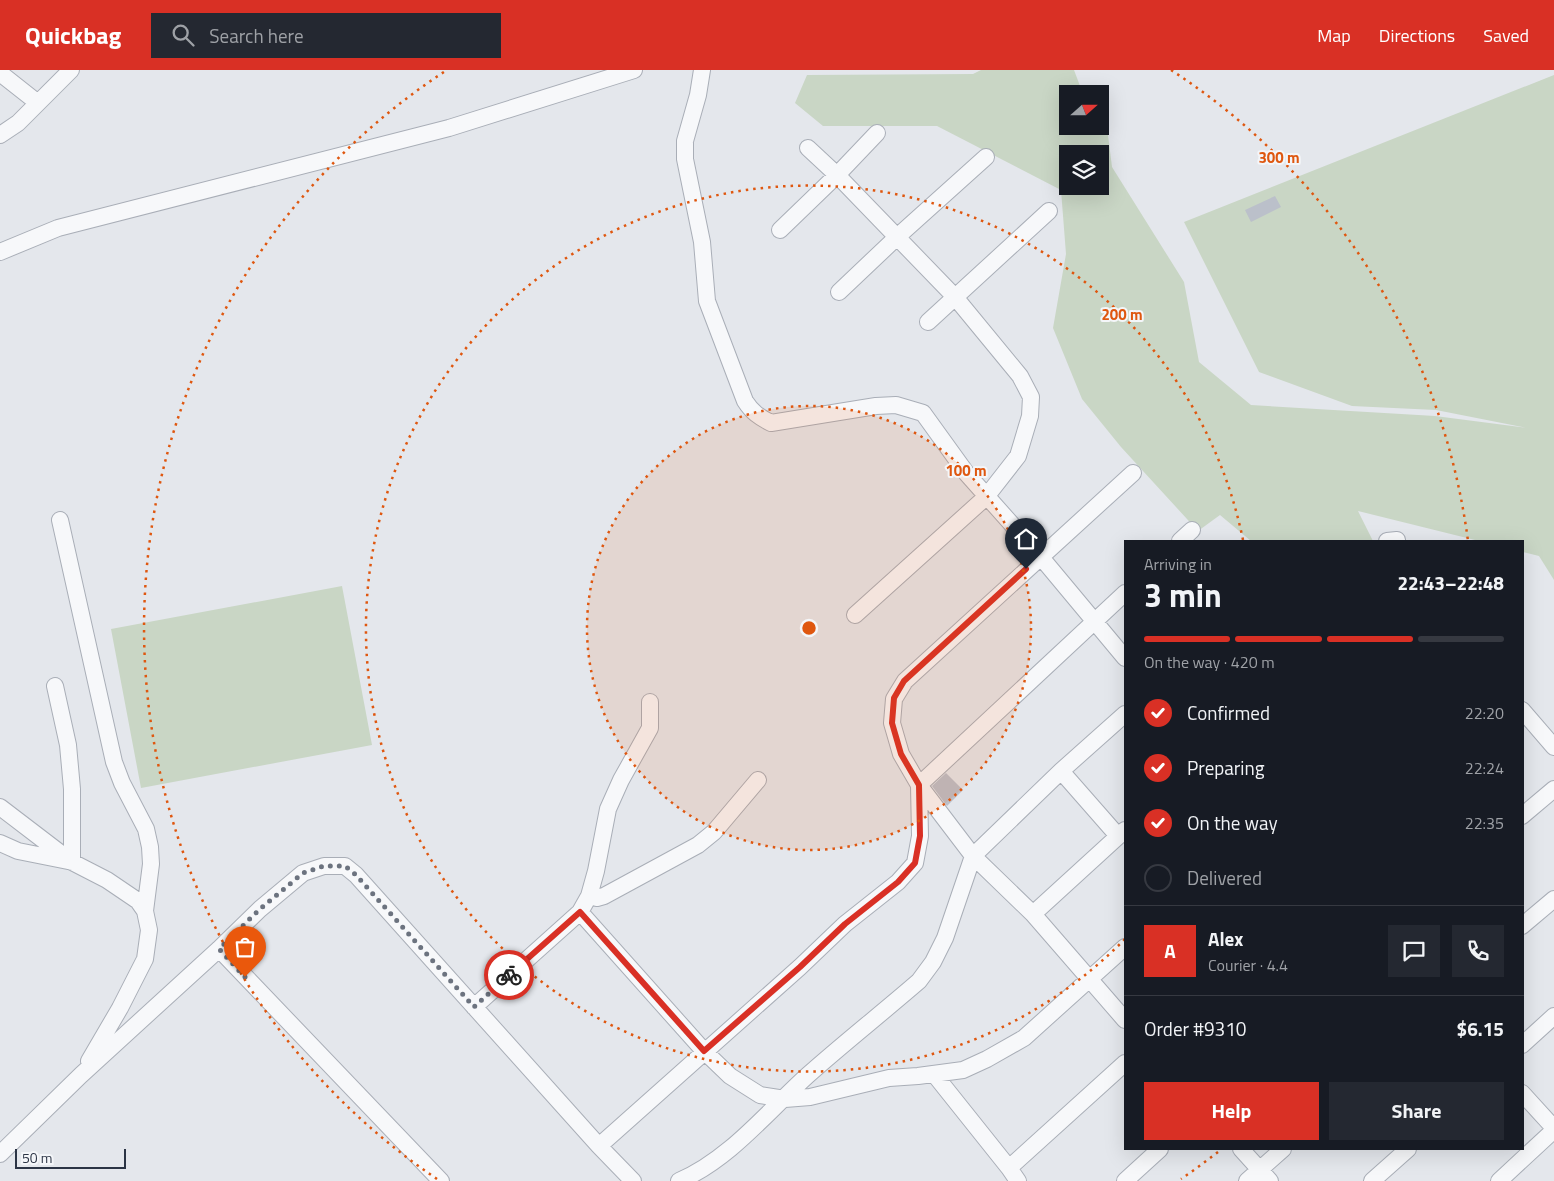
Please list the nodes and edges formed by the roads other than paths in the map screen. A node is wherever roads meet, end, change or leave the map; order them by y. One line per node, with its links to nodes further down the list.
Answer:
1 (71, 70): 5 (street)
2 (634, 70): 14 (street)
3 (702, 70): 19 (street)
4 (0, 73): 5 (street)
5 (38, 103): 7 (street)
6 (877, 133): 10 (street)
7 (0, 135)
8 (808, 148): 10 (street)
9 (986, 157): 13 (street)
10 (837, 175): 12 (street); 13 (street)
11 (1048, 212): 16 (street)
12 (780, 230)
13 (897, 237): 15 (street); 16 (street)
14 (0, 252)
15 (839, 292)
16 (954, 297): 17 (street); 19 (street)
17 (928, 322)
18 (1133, 473): 21 (street)
19 (986, 498): 21 (street); 23 (street)
20 (60, 520): 43 (street)
21 (1040, 556): 24 (street); 33 (street)
22 (1124, 594): 24 (street)
23 (855, 615)
24 (1094, 622): 25 (street); 33 (street)
25 (1124, 657)
26 (55, 686): 40 (street)
27 (650, 702): 41 (street)
28 (1524, 712): 30 (street)
29 (1124, 715): 31 (street)
30 (1554, 747)
31 (1062, 772): 37 (street); 39 (street)
32 (758, 780): 41 (street)
33 (919, 785): 39 (street); 54 (street)
34 (1554, 789): 36 (street)
35 (0, 806): 40 (street)
36 (1524, 814)
37 (1122, 833): 45 (street)
38 (0, 842): 40 (street)
39 (974, 856): 45 (street); 59 (street)
40 (72, 862): 43 (street)
41 (589, 896): 44 (street)
42 (1554, 899): 46 (street)
43 (145, 911): 57 (street)
44 (580, 912): 50 (street); 54 (street)
45 (1033, 914): 49 (street)
46 (1524, 924)
47 (1124, 948): 49 (street)
48 (219, 949): 50 (street); 57 (street); 69 (street)
49 (1090, 980): 52 (street); 56 (street)
50 (474, 1007): 61 (street)
51 (1554, 1016): 53 (street)
52 (1124, 1019)
53 (1524, 1042)
54 (704, 1051): 59 (street); 61 (street)
55 (1124, 1065): 67 (street)
56 (934, 1074): 59 (street); 67 (street)
57 (81, 1075): 66 (street)
58 (1524, 1096): 60 (street)
59 (784, 1098): 71 (street)
60 (1554, 1129): 75 (street)
61 (599, 1146): 70 (street)
62 (1159, 1150): 72 (street)
63 (1242, 1150): 68 (street)
64 (1282, 1150): 68 (street)
65 (1407, 1150): 74 (street)
66 (0, 1154)
67 (1014, 1174)
68 (1265, 1176): 73 (street)
69 (441, 1181)
70 (633, 1181)
71 (679, 1181)
72 (1125, 1181)
73 (1247, 1181)
74 (1372, 1181)
75 (1499, 1181)

